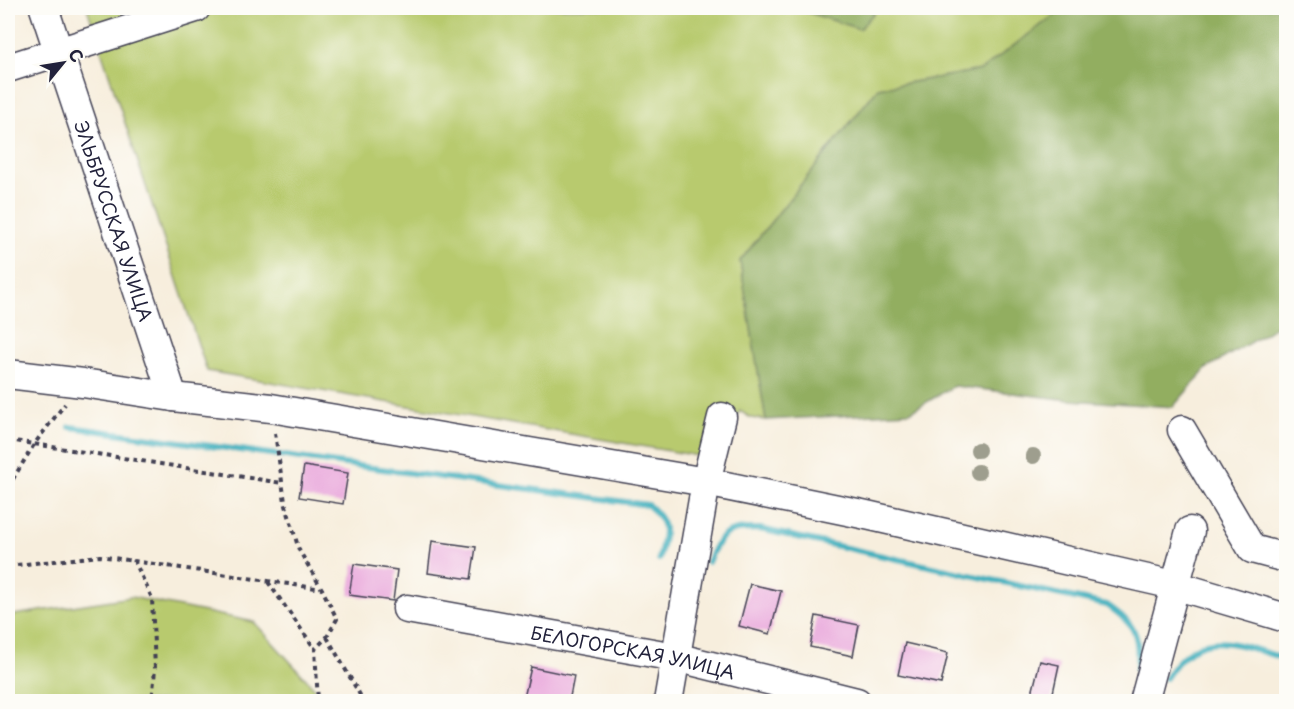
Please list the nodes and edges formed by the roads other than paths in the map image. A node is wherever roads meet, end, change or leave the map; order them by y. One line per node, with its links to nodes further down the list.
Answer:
1 (44, 8): 3 (street, ЭЛЬБРУССКАЯ УЛИЦА)
2 (196, 8): 3 (street)
3 (57, 51): 4 (street); 6 (street, ЭЛЬБРУССКАЯ УЛИЦА)
4 (8, 68)
5 (8, 374): 6 (street)
6 (173, 398): 9 (street)
7 (722, 417): 9 (street)
8 (1182, 430): 11 (street)
9 (706, 482): 12 (street); 15 (street)
10 (1190, 531): 12 (street)
11 (1287, 558)
12 (1174, 585): 14 (street); 18 (street)
13 (407, 609): 15 (street, БЕЛОГОРСКАЯ УЛИЦА)
14 (1287, 618)
15 (675, 657): 16 (street); 17 (street, БЕЛОГОРСКАЯ УЛИЦА)
16 (668, 702)
17 (857, 702)
18 (1144, 702)

